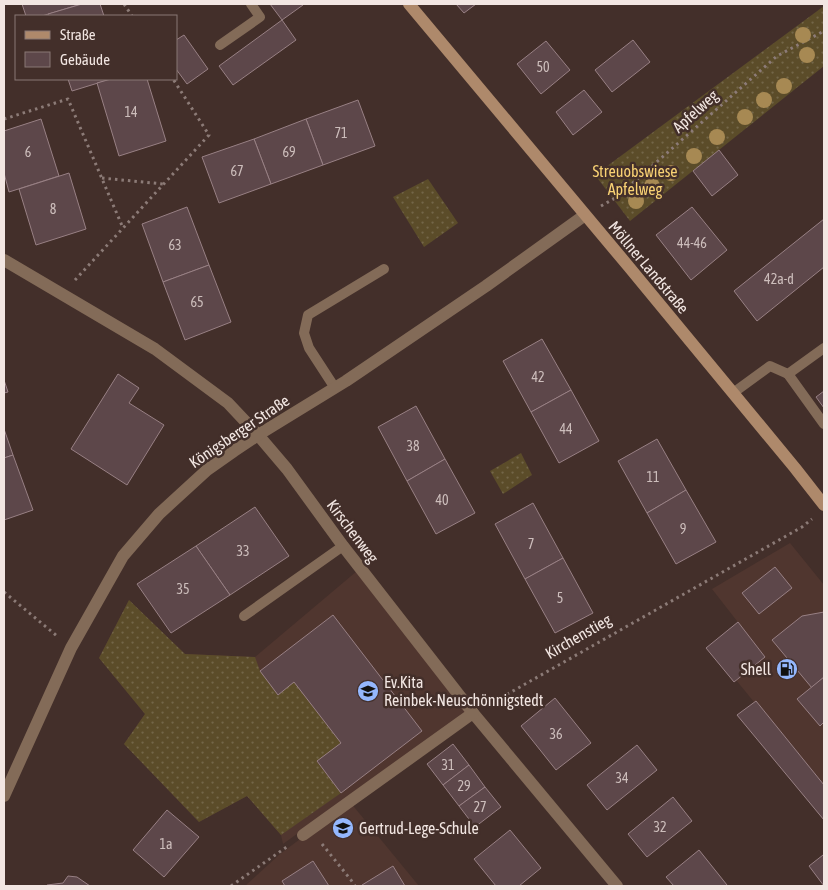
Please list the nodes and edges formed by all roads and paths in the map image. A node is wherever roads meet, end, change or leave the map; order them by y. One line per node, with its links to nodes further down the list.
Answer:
1 (124, 4): 4 (path)
2 (251, 4): 6 (lane)
3 (409, 4): 11 (main road, Möllner Landstraße)
4 (131, 15)
5 (824, 31): 11 (path, Apfelweg)
6 (220, 45)
7 (174, 80): 10 (path)
8 (4, 119): 9 (path)
9 (102, 178): 10 (path); 12 (path)
10 (164, 184): 12 (path)
11 (585, 215): 18 (street, Königsberger Straße); 19 (main road, Möllner Landstraße)
12 (123, 228): 15 (path)
13 (4, 260): 15 (street, Kirschenweg)
14 (384, 269): 18 (lane)
15 (62, 295): 21 (street, Kirschenweg)
16 (824, 348): 17 (lane)
17 (788, 374): 19 (lane); 20 (lane)
18 (335, 388): 21 (street, Königsberger Straße)
19 (733, 393): 22 (main road, Möllner Landstraße)
20 (824, 424)
21 (258, 434): 23 (street, Kirschenweg); 26 (street, Königsberger Straße)
22 (821, 510): 27 (path, Kirchenstieg)
23 (343, 546): 25 (lane); 27 (street, Kirschenweg)
24 (4, 592): 26 (path)
25 (244, 616)
26 (71, 648): 28 (street, Königsberger Straße)
27 (474, 713): 29 (street); 33 (street, Kirschenweg)
28 (4, 796)
29 (302, 835): 31 (path)
30 (324, 847): 32 (path)
31 (231, 886)
32 (356, 886)
33 (617, 886)

